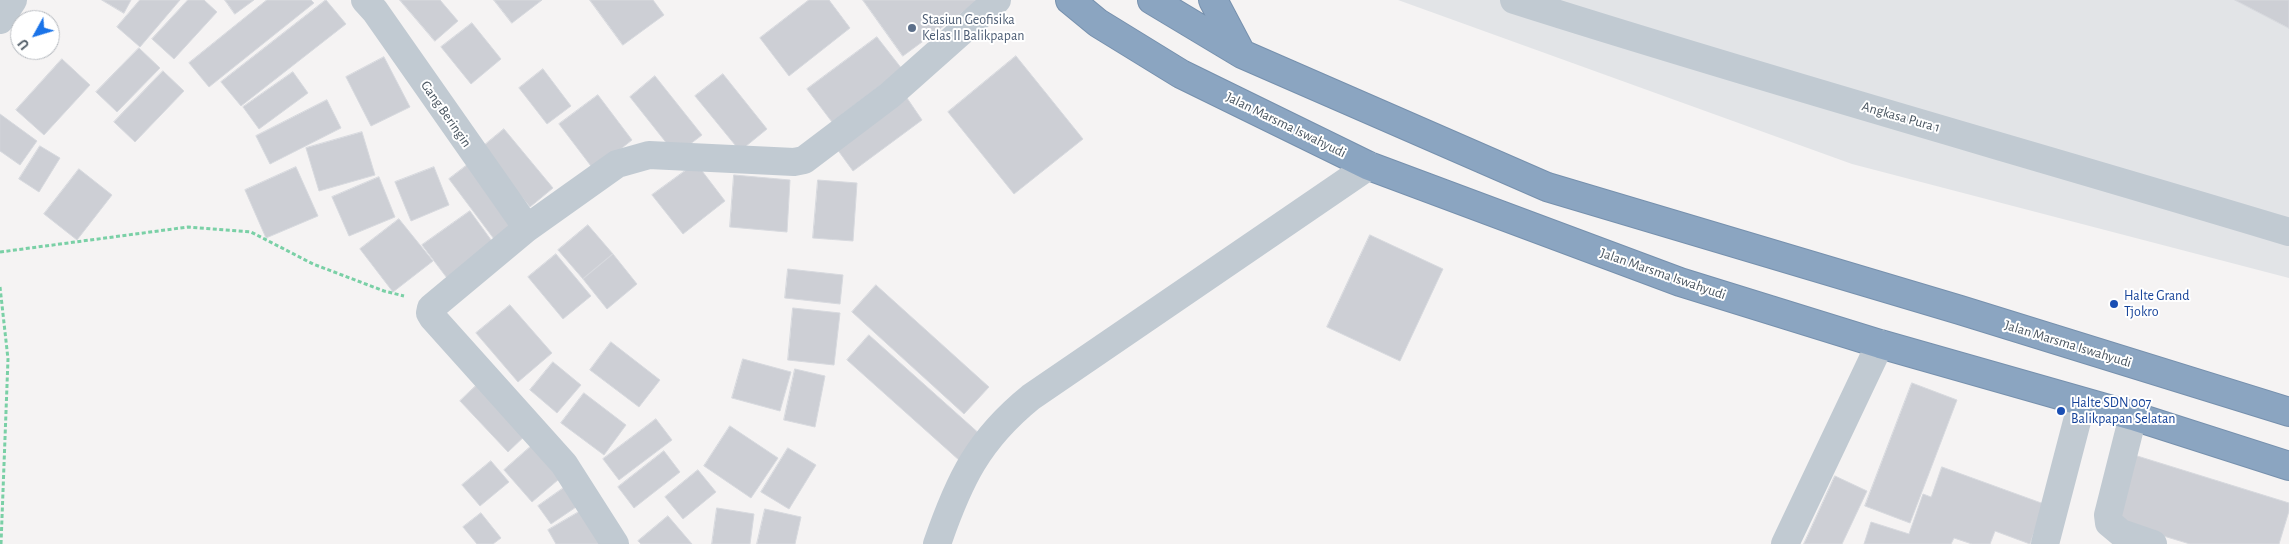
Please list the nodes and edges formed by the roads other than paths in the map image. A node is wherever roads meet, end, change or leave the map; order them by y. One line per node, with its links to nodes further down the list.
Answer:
1 (13, 0): 8 (street)
2 (365, 0): 11 (street, Gang Beringin)
3 (997, 0): 11 (street)
4 (1070, 0): 10 (highway, Jalan Marsma Iswahyudi)
5 (1152, 0): 9 (highway, Jalan Marsma Iswahyudi)
6 (1212, 0): 9 (highway)
7 (1514, 0): 12 (street, Angkasa Pura 1)
8 (0, 20)
9 (1242, 54): 15 (highway, Jalan Marsma Iswahyudi)
10 (1369, 166): 13 (highway, Jalan Marsma Iswahyudi); 19 (street)
11 (527, 228): 18 (street)
12 (2289, 232)
13 (1880, 344): 14 (highway, Jalan Marsma Iswahyudi); 20 (street)
14 (2082, 402): 16 (highway, Jalan Marsma Iswahyudi); 21 (street)
15 (2289, 412)
16 (2133, 416): 17 (highway, Jalan Marsma Iswahyudi); 22 (street)
17 (2289, 466)
18 (615, 544)
19 (937, 544)
20 (1785, 544)
21 (2045, 544)
22 (2153, 544)

